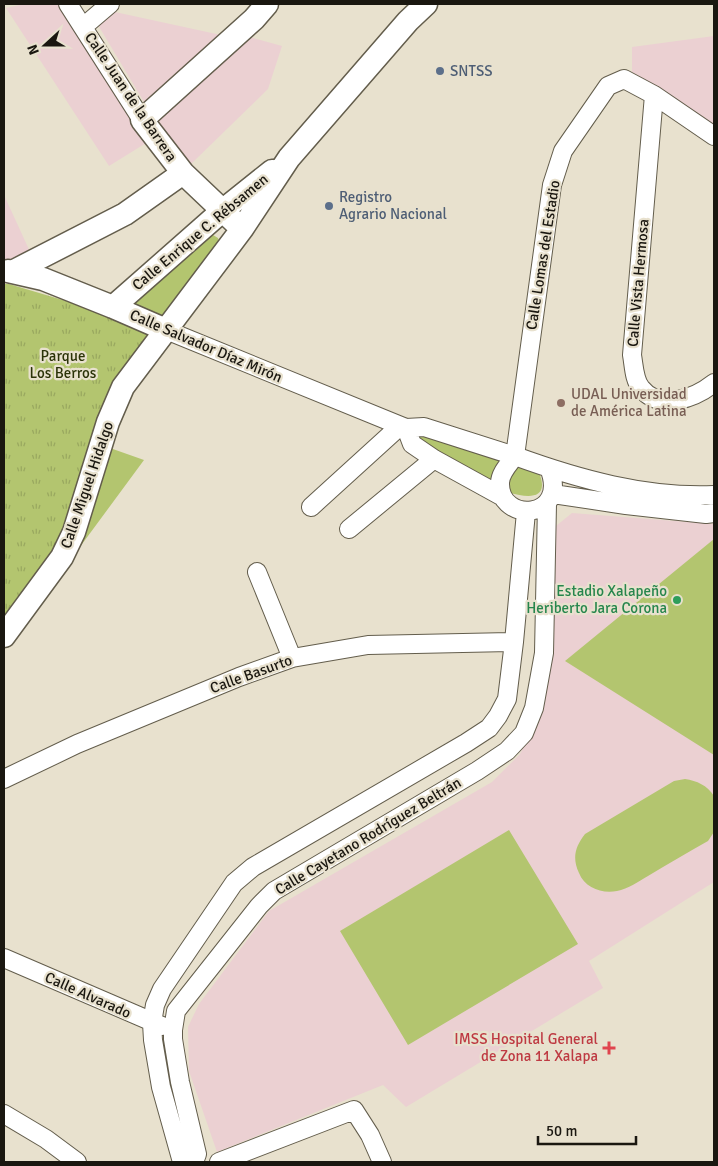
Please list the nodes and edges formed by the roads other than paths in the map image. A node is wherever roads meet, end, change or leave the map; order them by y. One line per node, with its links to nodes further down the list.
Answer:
1 (68, 4): 5 (street, Calle Juan de la Barrera)
2 (110, 4): 5 (street)
3 (267, 4): 7 (main road)
4 (426, 4): 9 (main road, Calle Enrique C. Rébsamen)
5 (83, 27): 7 (street, Calle Juan de la Barrera)
6 (654, 95): 8 (street); 16 (street, Calle Vista Hermosa); 18 (street, Calle Lomas del Estadio)
7 (142, 120): 10 (main road, Calle Juan de la Barrera)
8 (714, 136)
9 (289, 158): 11 (main road, Calle Enrique C. Rébsamen); 12 (main road, Calle Enrique C. Rébsamen)
10 (183, 173): 11 (main road, Calle Juan de la Barrera); 13 (main road)
11 (222, 211): 12 (main road, Calle Juan de la Barrera); 14 (main road, Calle Enrique C. Rébsamen)
12 (242, 229): 15 (main road, Calle Enrique C. Rébsamen)
13 (9, 271): 14 (main road, Calle Salvador Díaz Mirón)
14 (113, 307): 15 (main road, Calle Salvador Díaz Mirón)
15 (166, 330): 17 (street, Calle Salvador Díaz Mirón); 30 (main road, Calle Miguel Hidalgo)
16 (714, 384)
17 (403, 427): 18 (street, Calle Salvador Díaz Mirón); 19 (street); 25 (street)
18 (515, 456): 20 (street); 22 (street)
19 (434, 459): 22 (street); 28 (street)
20 (549, 468): 23 (street); 24 (street)
21 (714, 495): 23 (street)
22 (503, 497): 26 (street)
23 (627, 497): 24 (street); 27 (street)
24 (550, 499): 26 (street); 34 (street, Calle Cayetano Rodríguez Beltrán)
25 (311, 507)
26 (526, 512): 31 (street, Calle Cayetano Rodríguez Beltrán)
27 (714, 513)
28 (349, 529)
29 (257, 572): 32 (street)
30 (4, 636)
31 (514, 642): 32 (street, Calle Basurto); 33 (street, Calle Cayetano Rodríguez Beltrán)
32 (292, 658): 35 (street, Calle Basurto)
33 (489, 728): 34 (street); 37 (street, Calle Cayetano Rodríguez Beltrán)
34 (507, 751): 38 (street, Calle Cayetano Rodríguez Beltrán)
35 (4, 779)
36 (4, 958): 37 (street, Calle Alvarado)
37 (152, 1023): 38 (street, Calle Alvarado); 41 (street, Calle Cayetano Rodríguez Beltrán)
38 (173, 1030): 42 (street, Calle Cayetano Rodríguez Beltrán)
39 (4, 1114): 40 (street)
40 (77, 1162)
41 (182, 1162)
42 (194, 1162)
43 (219, 1162): 44 (street)
44 (382, 1162)

